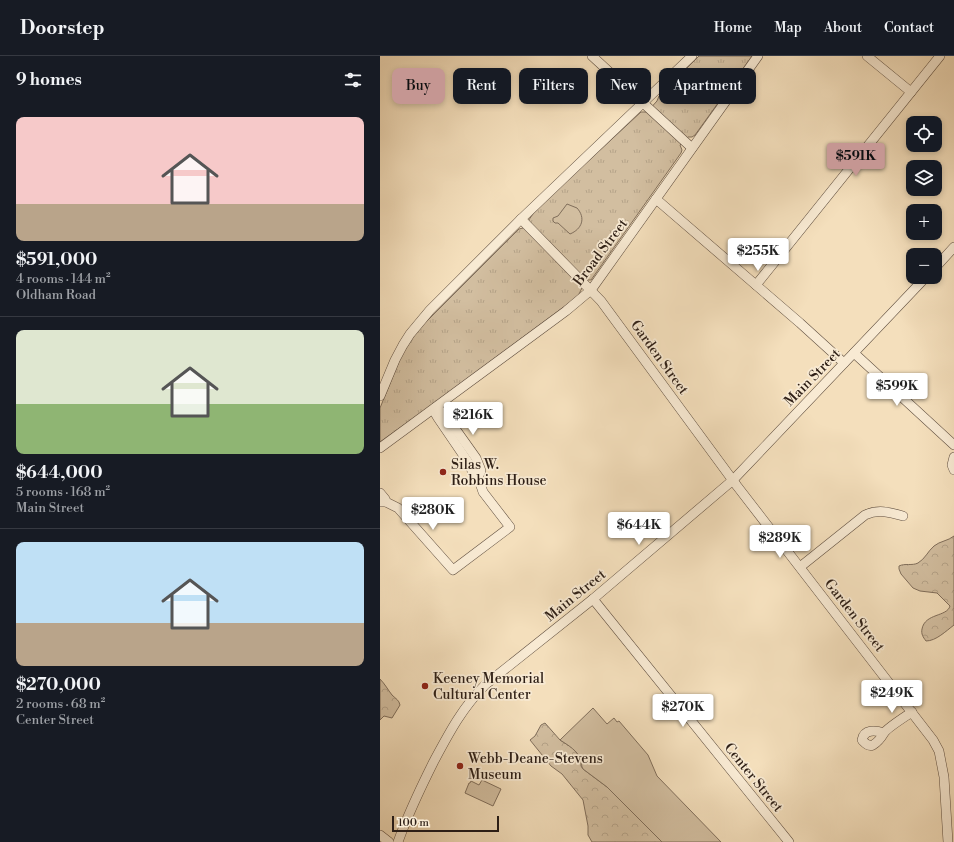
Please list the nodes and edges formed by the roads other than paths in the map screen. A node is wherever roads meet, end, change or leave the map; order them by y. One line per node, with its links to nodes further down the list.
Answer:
1 (592, 56): 6 (street)
2 (692, 56): 8 (street)
3 (758, 56): 10 (street, Broad Street)
4 (867, 56): 7 (street)
5 (940, 56): 7 (street)
6 (605, 68)
7 (911, 92): 15 (street)
8 (651, 96)
9 (643, 104): 10 (street); 12 (street)
10 (692, 148): 11 (street, Broad Street)
11 (656, 199): 15 (street); 17 (street, Broad Street)
12 (521, 219): 17 (street, Garden Street); 20 (street)
13 (954, 248): 14 (street)
14 (942, 261)
15 (756, 284): 19 (street)
16 (919, 284): 18 (street, Main Street)
17 (591, 290): 21 (street, Broad Street); 26 (street, Garden Street)
18 (854, 353): 19 (street, Main Street); 22 (street)
19 (844, 363): 26 (street, Main Street)
20 (380, 396)
21 (435, 408): 23 (street, Broad Street); 28 (street)
22 (954, 445)
23 (380, 448)
24 (954, 458): 25 (street)
25 (954, 470)
26 (733, 480): 30 (street, Garden Street); 31 (street, Main Street)
27 (380, 493): 28 (street)
28 (383, 502)
29 (903, 516): 30 (street)
30 (800, 567): 32 (street, Garden Street)
31 (593, 599): 37 (street, Main Street); 38 (street, Center Street)
32 (912, 712): 33 (street); 35 (street, Garden Street)
33 (884, 733)
34 (380, 835): 36 (street)
35 (950, 838)
36 (389, 842)
37 (398, 842)
38 (789, 842)

